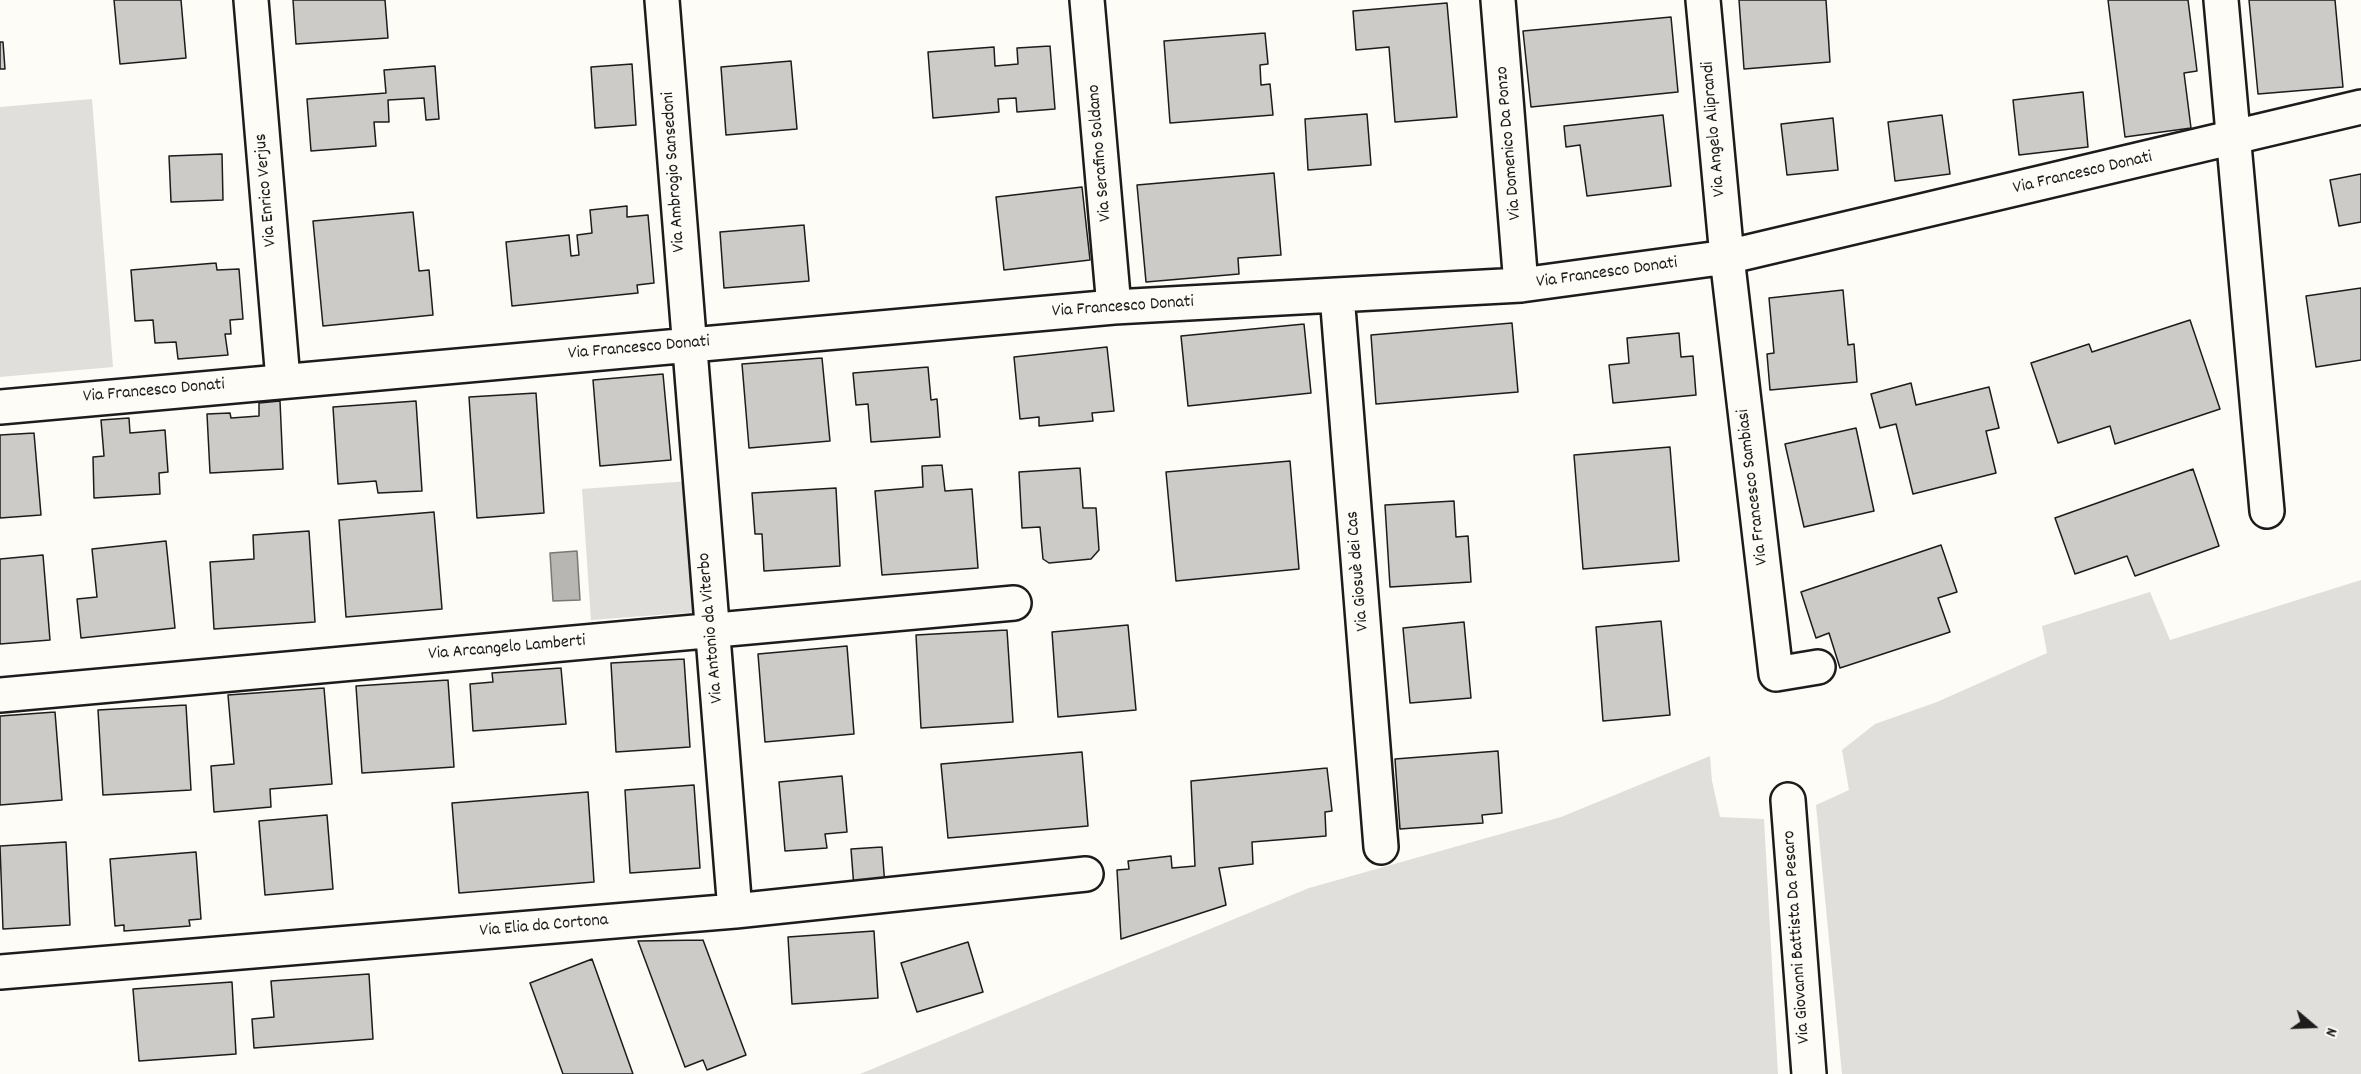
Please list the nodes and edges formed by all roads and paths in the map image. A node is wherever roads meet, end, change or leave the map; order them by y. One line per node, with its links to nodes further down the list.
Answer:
1 (251, 0): 14 (street, Via Enrico Verjus)
2 (662, 0): 13 (street, Via Ambrogio Sansedoni)
3 (1087, 0): 12 (street, Via Serafino Soldano)
4 (1498, 0): 10 (street, Via Domenico Da Ponzo)
5 (1703, 0): 9 (street, Via Angelo Aliprandi)
6 (2221, 0): 8 (street)
7 (2361, 107): 8 (street, Via Francesco Donati)
8 (2234, 138): 9 (street, Via Francesco Donati); 16 (street)
9 (1727, 257): 10 (street, Via Francesco Donati); 19 (street, Via Francesco Sambiasi)
10 (1521, 285): 11 (street, Via Francesco Donati)
11 (1337, 295): 12 (street, Via Francesco Donati); 22 (street, Via Giosuè dei Cas)
12 (1114, 307): 13 (street, Via Francesco Donati)
13 (689, 345): 14 (street, Via Francesco Donati); 18 (street, Via Antonio da Viterbo)
14 (283, 380): 15 (street, Via Francesco Donati)
15 (0, 407)
16 (2267, 511)
17 (1014, 603): 18 (street, Via Arcangelo Lamberti)
18 (712, 630): 20 (street, Via Arcangelo Lamberti); 24 (street, Via Antonio da Viterbo)
19 (1818, 667)
20 (0, 694)
21 (1788, 800): 26 (street, Via Giovanni Battista Da Pesaro)
22 (1381, 847)
23 (1086, 874): 24 (street, Via Elia da Cortona)
24 (735, 911): 25 (street, Via Elia da Cortona)
25 (0, 972)
26 (1809, 1074)

